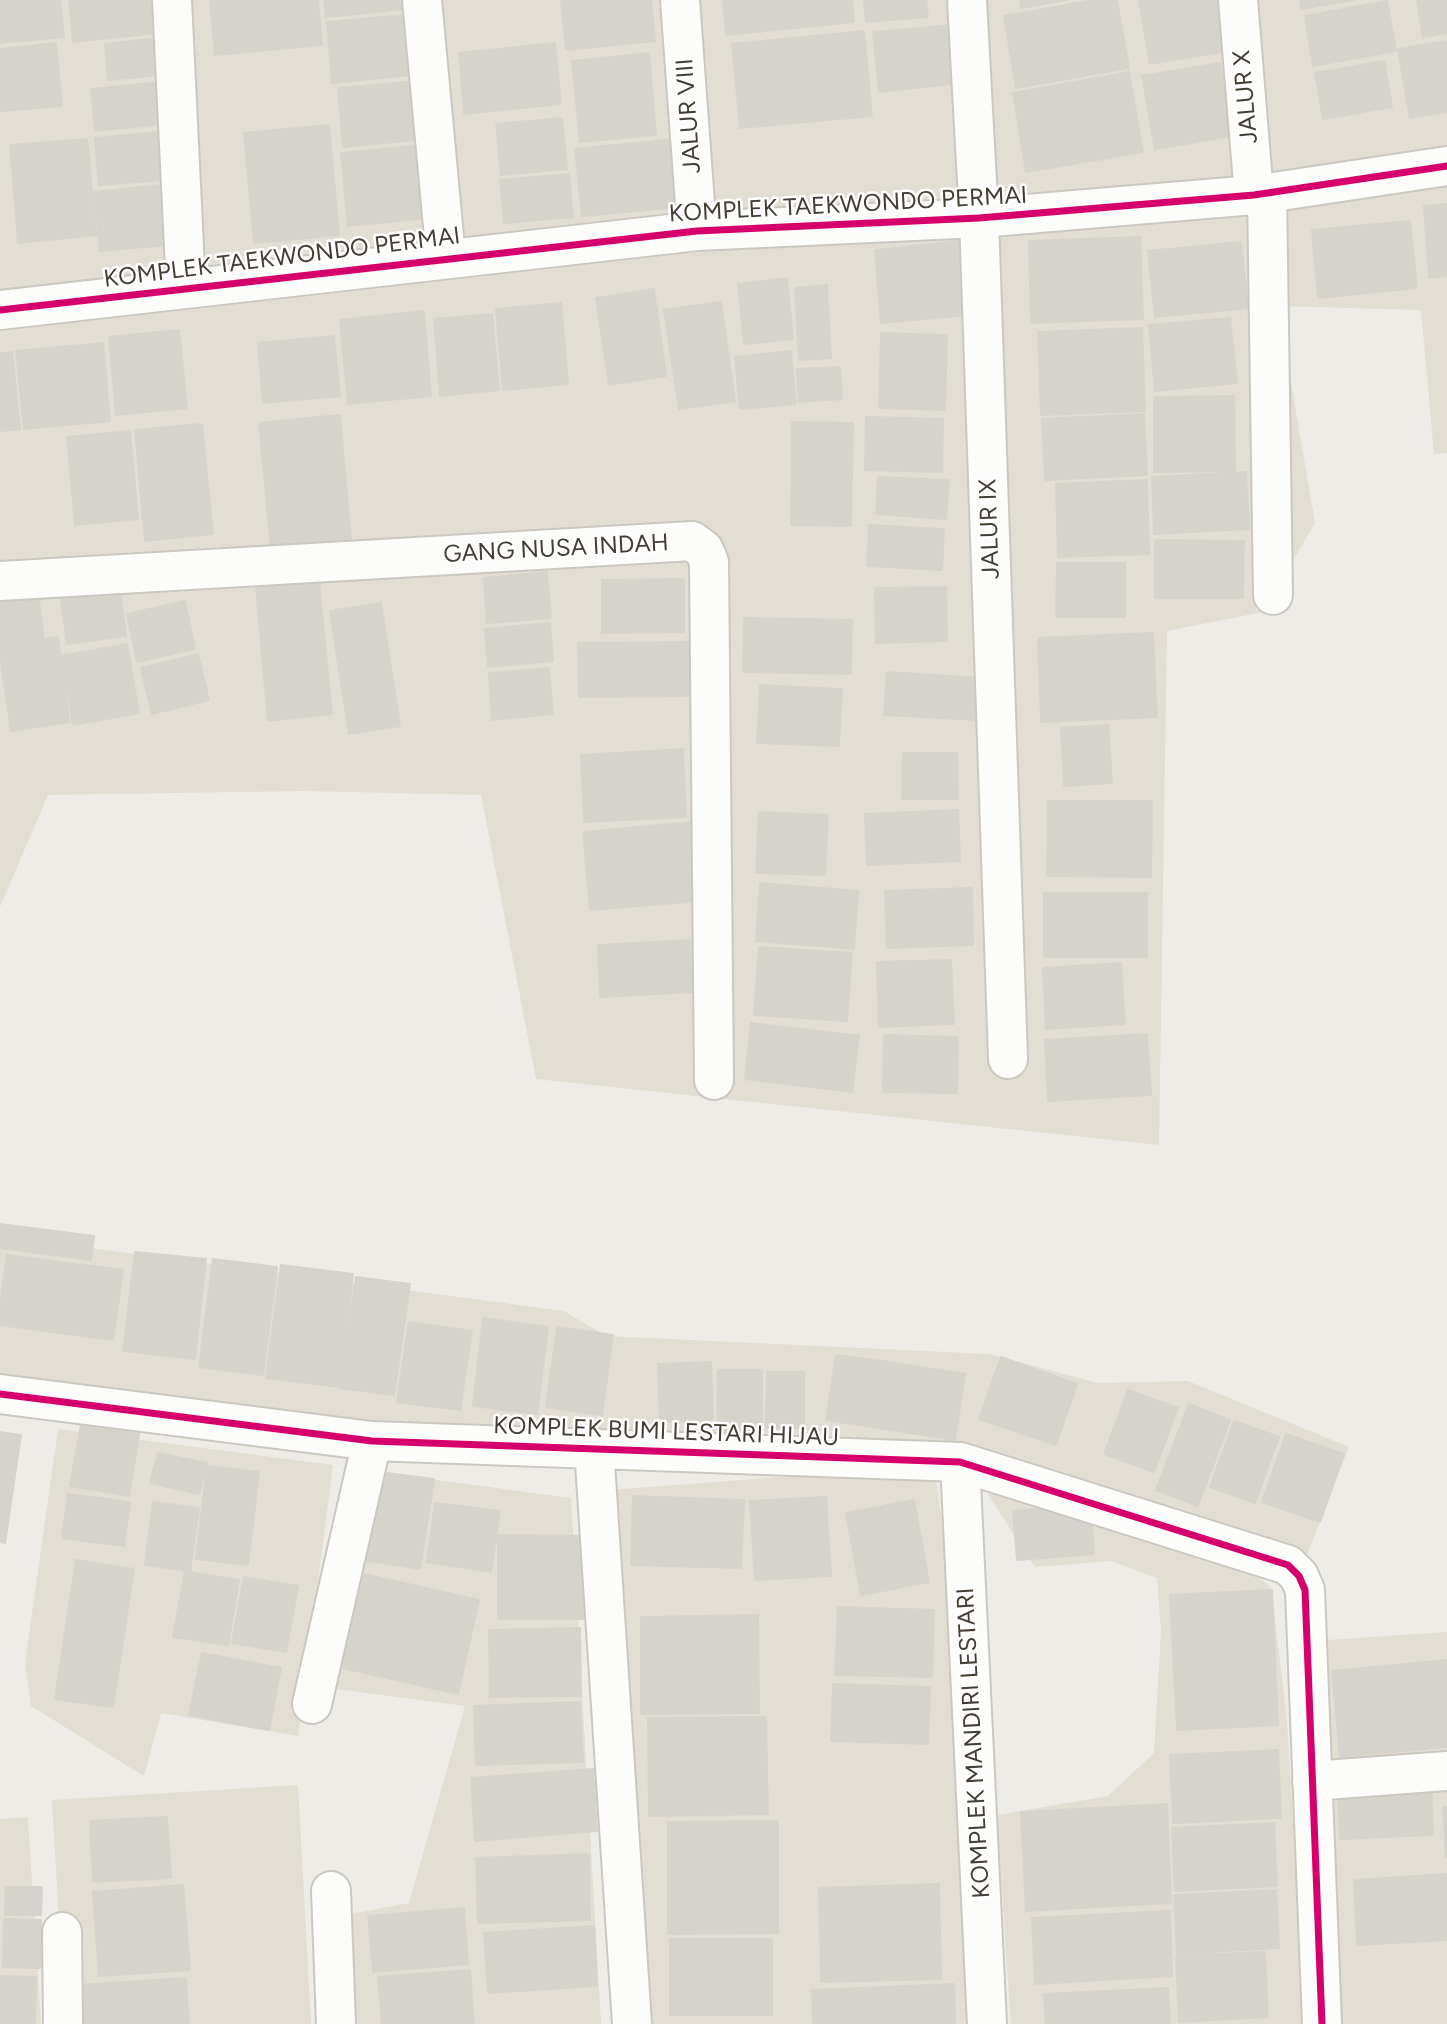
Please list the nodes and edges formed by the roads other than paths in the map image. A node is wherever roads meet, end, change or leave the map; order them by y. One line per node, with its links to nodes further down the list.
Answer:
1 (172, 0): 11 (street)
2 (422, 0): 10 (street)
3 (680, 0): 9 (street, JALUR VIII)
4 (967, 0): 8 (street, JALUR IX)
5 (1237, 0): 7 (street, JALUR X)
6 (1447, 166): 7 (street, KOMPLEK TAEKWONDO PERMAI)
7 (1261, 193): 8 (street, KOMPLEK TAEKWONDO PERMAI); 14 (street, JALUR X)
8 (979, 218): 9 (street, KOMPLEK TAEKWONDO PERMAI); 15 (street, JALUR IX)
9 (697, 231): 10 (street, KOMPLEK TAEKWONDO PERMAI)
10 (446, 258): 11 (street, KOMPLEK TAEKWONDO PERMAI)
11 (186, 288): 12 (street, KOMPLEK TAEKWONDO PERMAI)
12 (0, 310)
13 (0, 581): 16 (street, GANG NUSA INDAH)
14 (1273, 595)
15 (1008, 1059)
16 (714, 1080)
17 (0, 1394): 18 (street, KOMPLEK BUMI LESTARI HIJAU)
18 (372, 1441): 19 (street, KOMPLEK BUMI LESTARI HIJAU); 21 (street)
19 (594, 1448): 20 (street, KOMPLEK BUMI LESTARI HIJAU); 28 (street)
20 (960, 1462): 23 (street, KOMPLEK BUMI LESTARI HIJAU); 29 (street, KOMPLEK MANDIRI LESTARI)
21 (312, 1704)
22 (1447, 1771): 23 (street)
23 (1312, 1781): 30 (street)
24 (331, 1891): 27 (street)
25 (62, 1932): 26 (street)
26 (63, 2024)
27 (336, 2024)
28 (632, 2024)
29 (987, 2024)
30 (1322, 2024)

